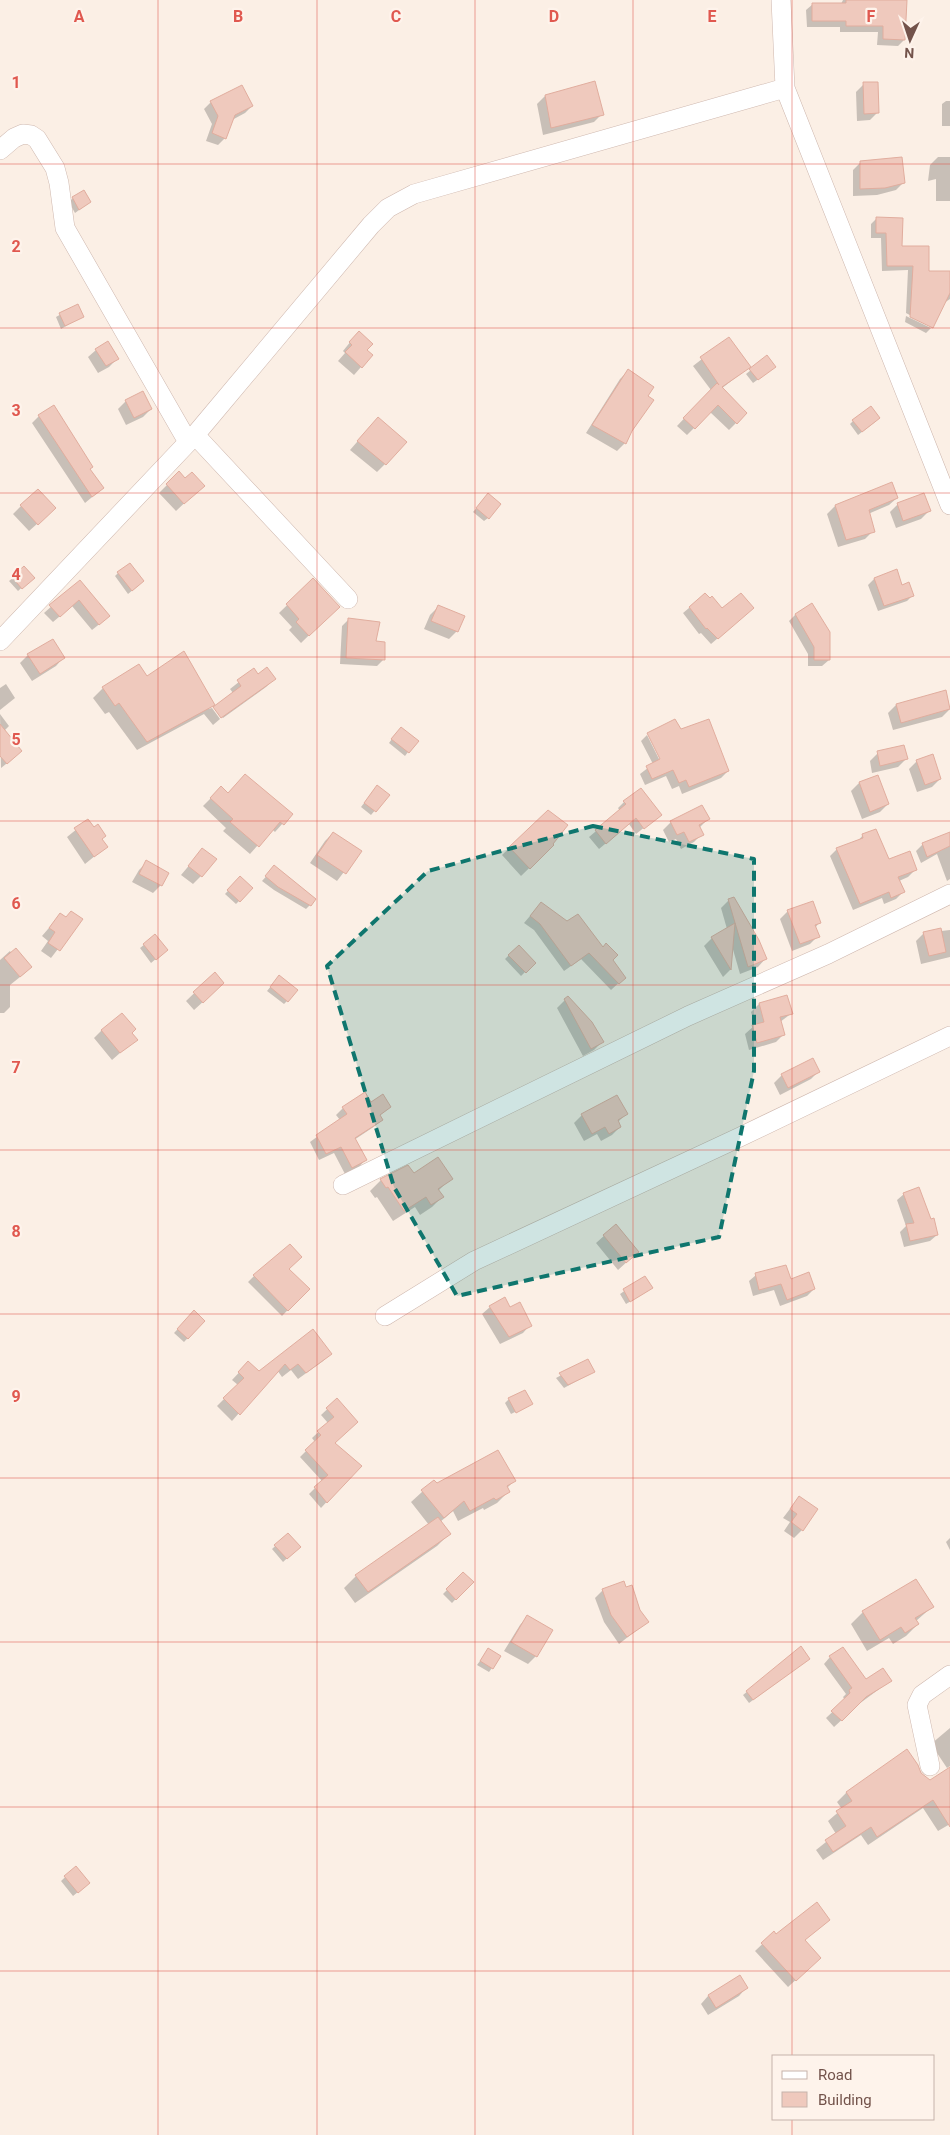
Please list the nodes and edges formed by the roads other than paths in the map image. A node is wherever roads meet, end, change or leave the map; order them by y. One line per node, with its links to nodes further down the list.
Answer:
1 (782, 0): 2 (street)
2 (785, 88): 4 (street); 5 (street)
3 (0, 150): 4 (street)
4 (191, 439): 6 (street); 7 (street)
5 (950, 505)
6 (348, 599)
7 (0, 641)
8 (950, 894): 10 (street)
9 (950, 1036): 11 (street)
10 (343, 1185)
11 (386, 1316)
12 (950, 1675): 13 (street)
13 (930, 1766)

